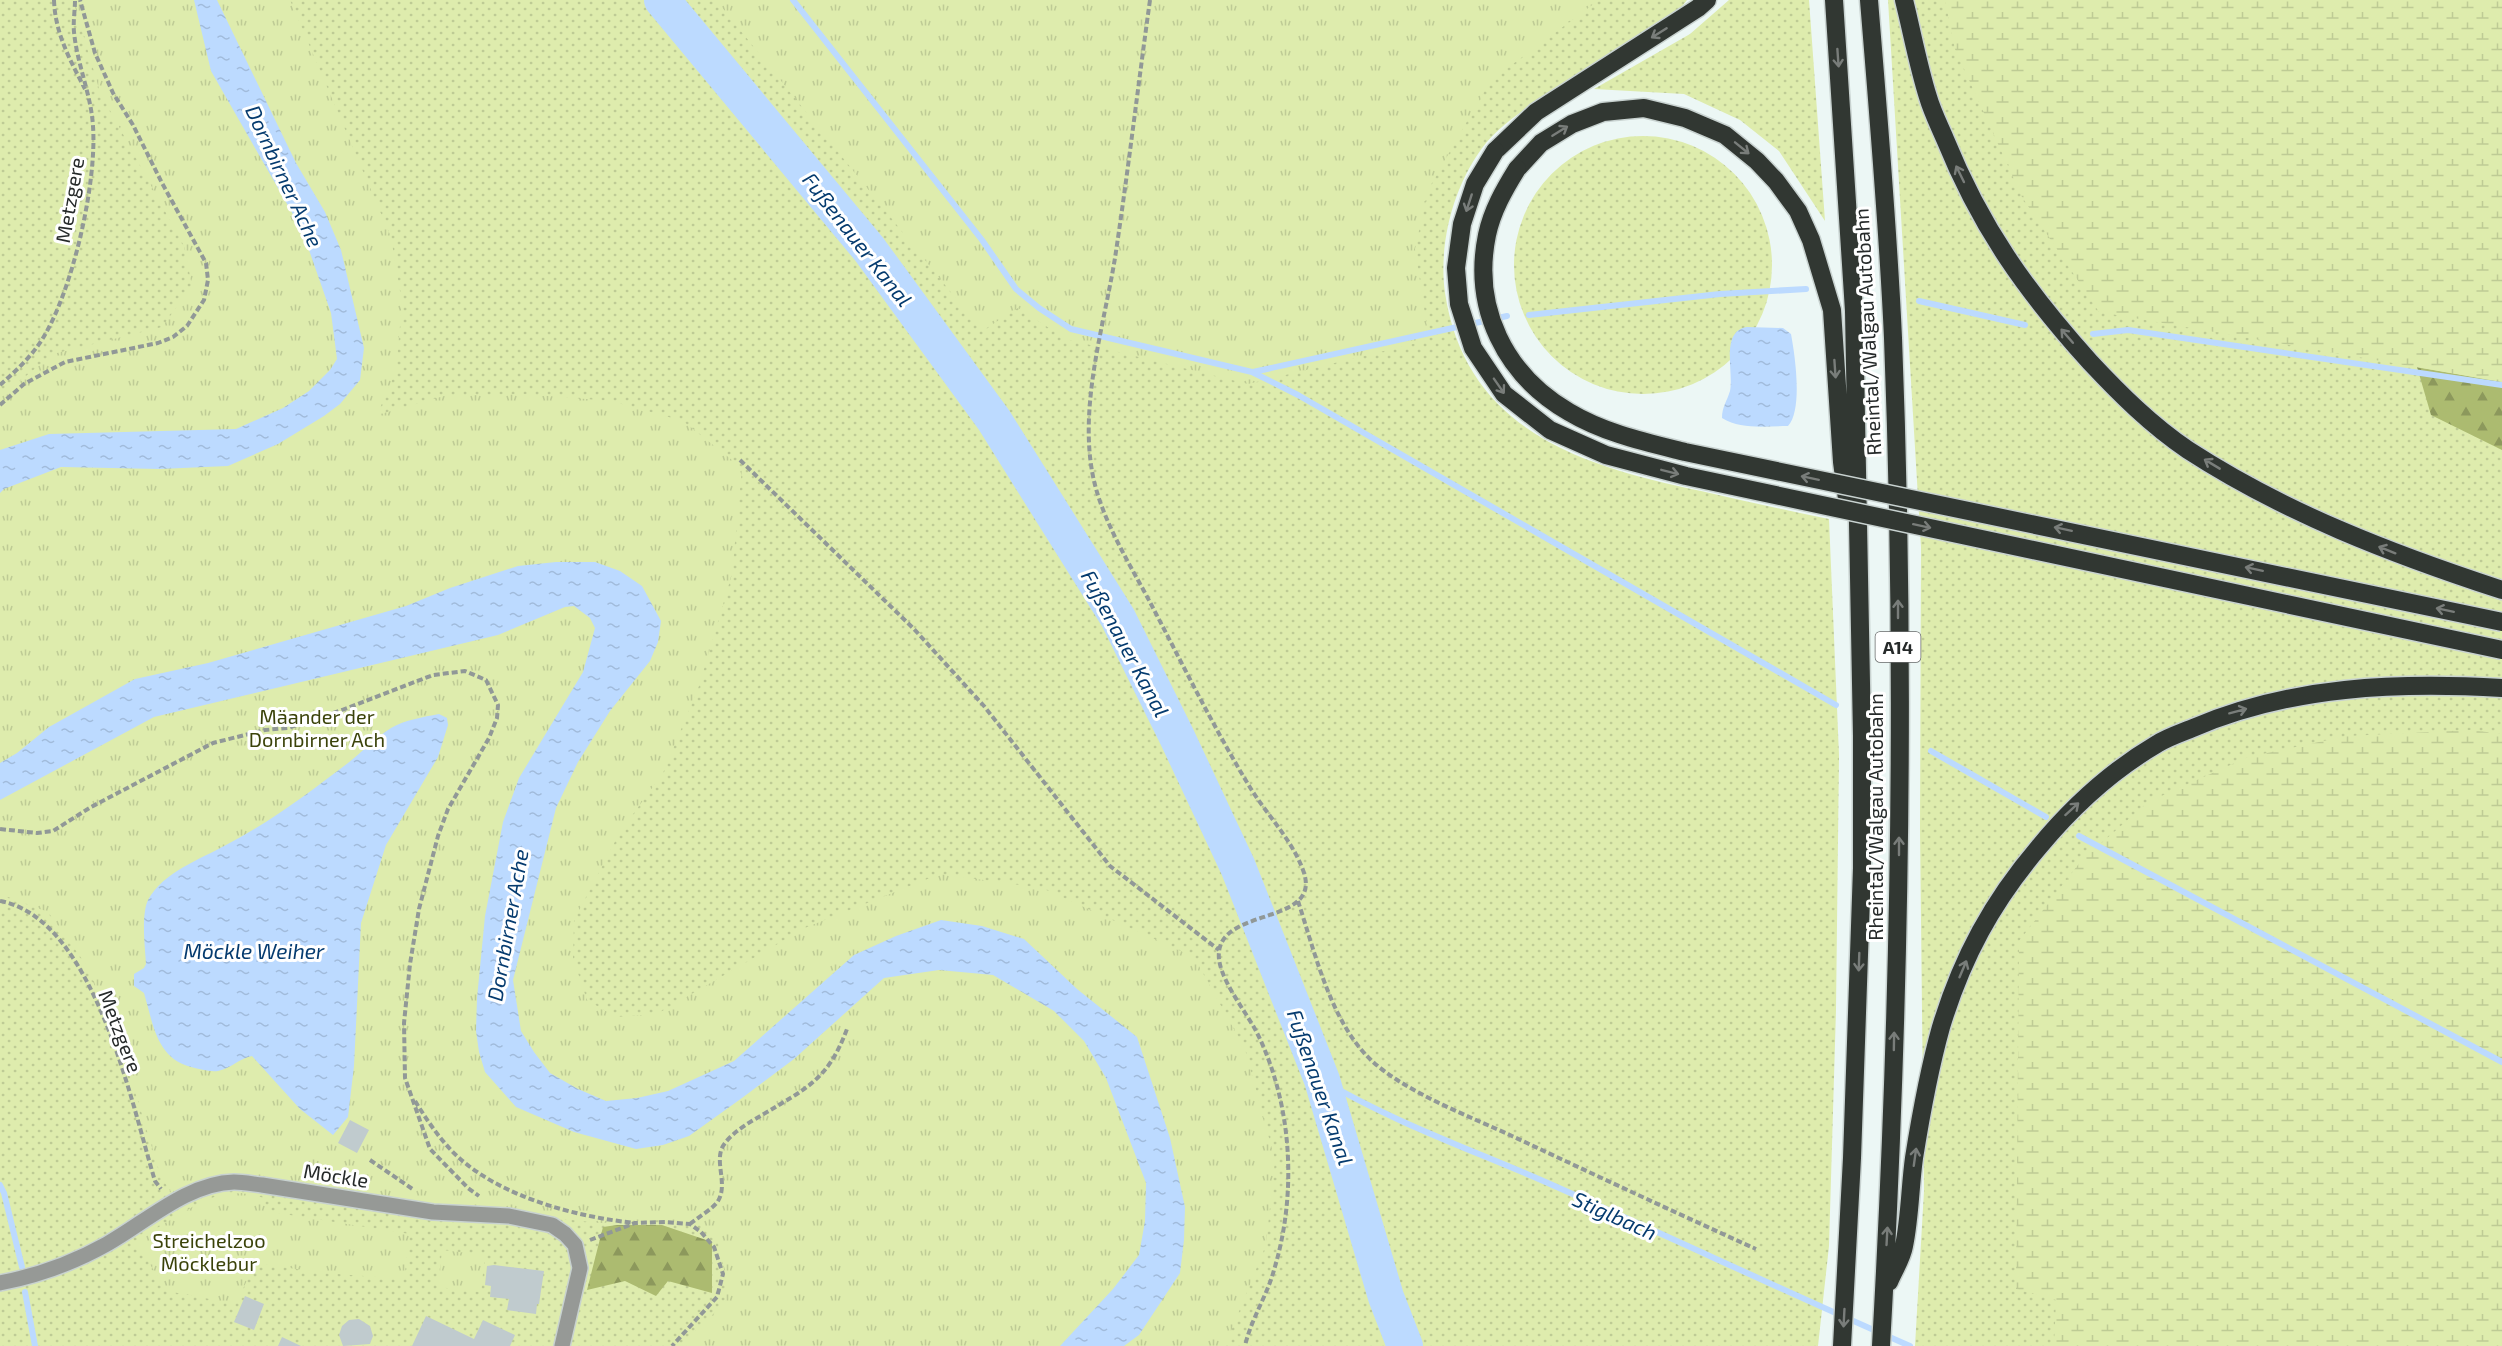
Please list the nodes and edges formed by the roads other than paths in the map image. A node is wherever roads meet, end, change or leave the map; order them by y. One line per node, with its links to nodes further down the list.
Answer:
1 (1707, 0): 8 (highway, one-way to 8, bridge)
2 (1834, 0): 5 (highway, Rheintal/Walgau Autobahn / A14, one-way to 5)
3 (1869, 0): 11 (highway, Rheintal/Walgau Autobahn / A14, one-way to 3)
4 (1904, 0): 6 (highway, one-way to 4)
5 (1859, 572): 7 (highway, one-way to 5, bridge); 13 (highway, Rheintal/Walgau Autobahn / A14, one-way to 13)
6 (2502, 590)
7 (2502, 622)
8 (2502, 650)
9 (2502, 688): 11 (highway, one-way to 9)
10 (0, 1283): 12 (street, Möckle)
11 (1884, 1295): 14 (highway, Rheintal/Walgau Autobahn / A14)
12 (562, 1346)
13 (1842, 1346)
14 (1881, 1346)

